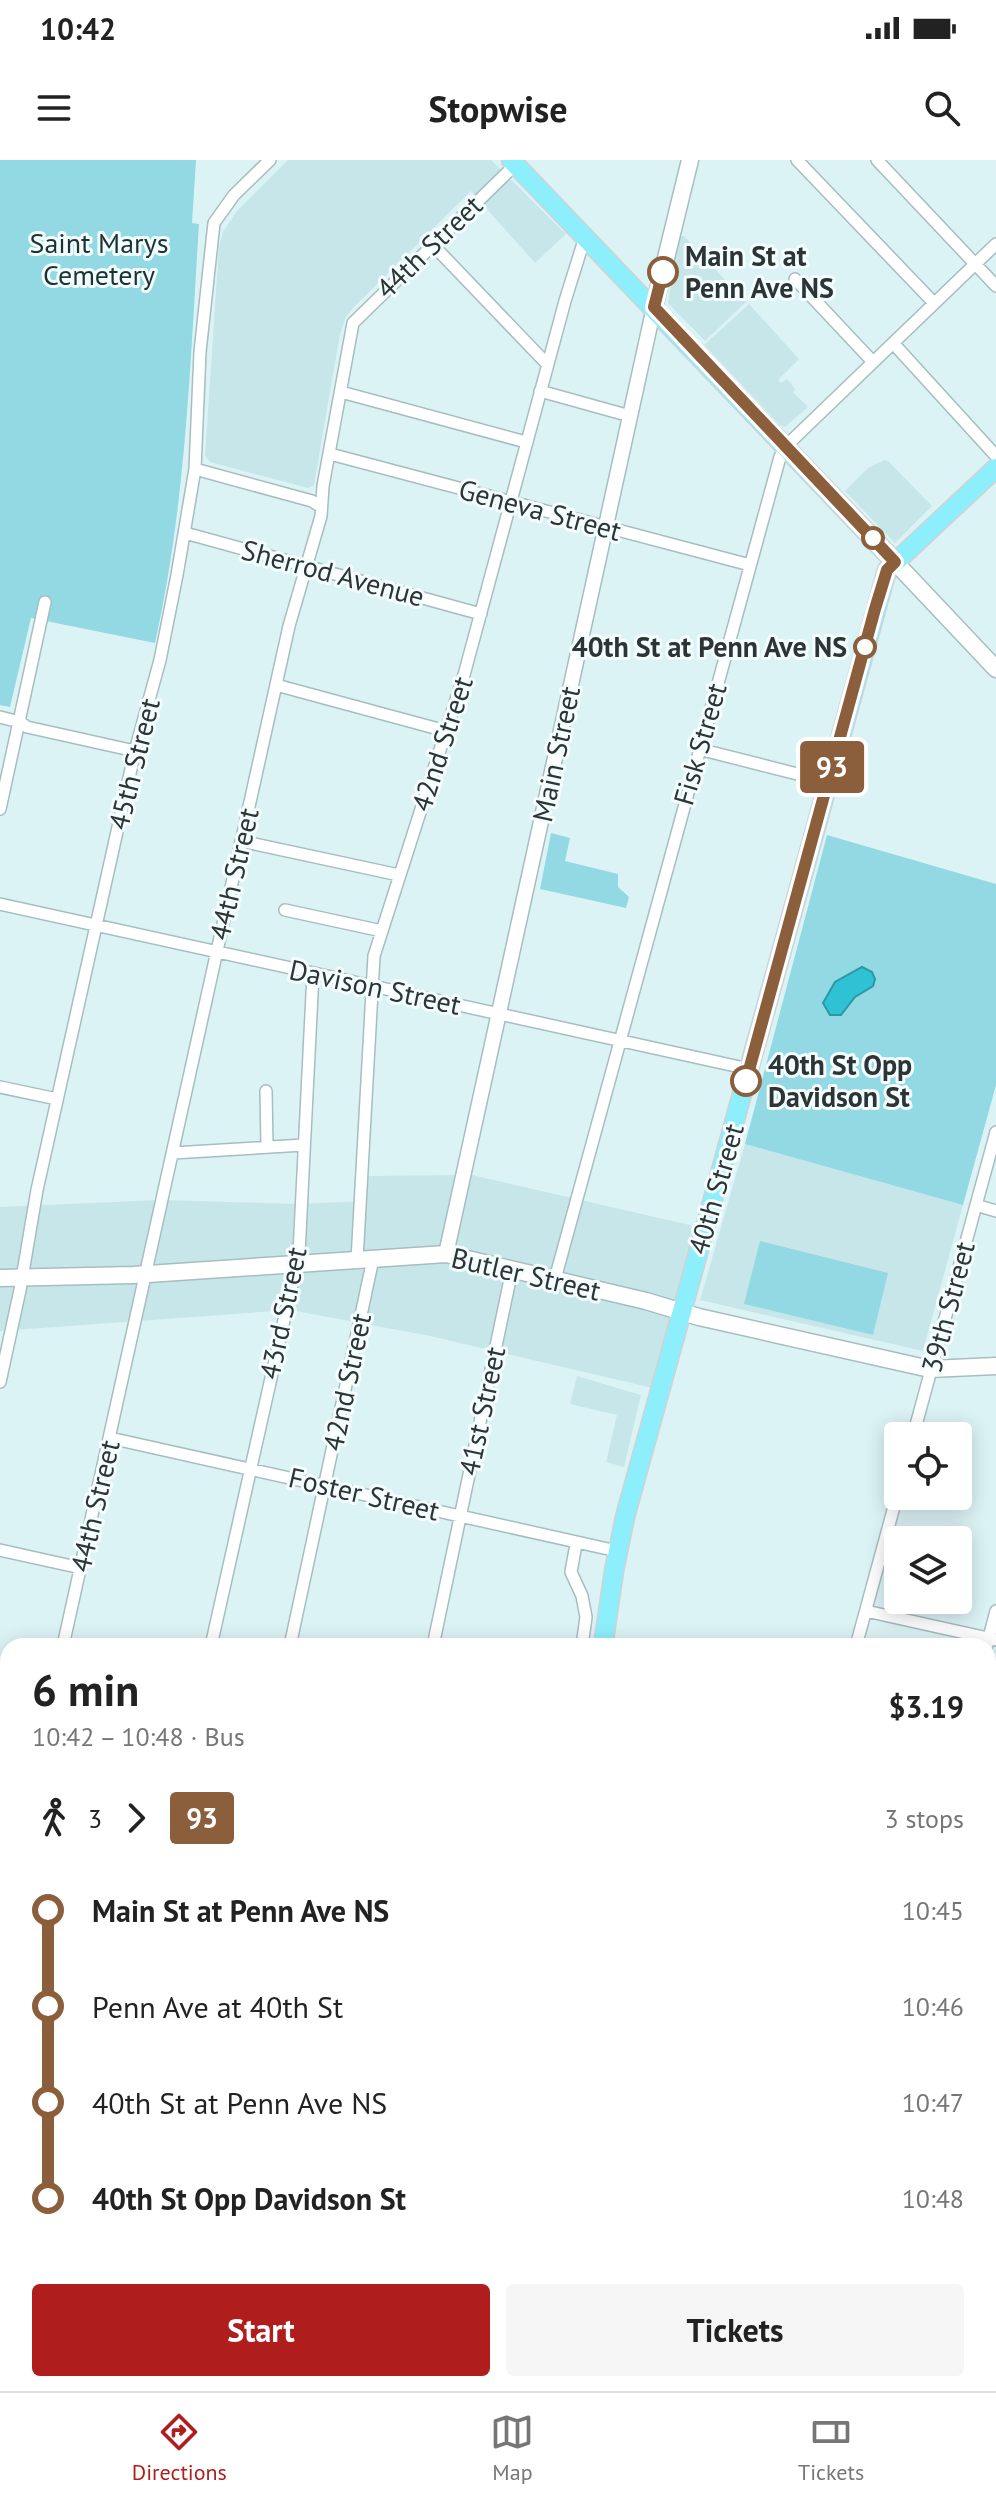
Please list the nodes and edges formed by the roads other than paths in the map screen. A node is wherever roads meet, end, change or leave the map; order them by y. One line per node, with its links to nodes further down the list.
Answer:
1 (270, 160): 25 (street, 45th Street)
2 (797, 160): 12 (street)
3 (877, 160): 9 (street)
4 (513, 162): 6 (main road); 7 (street, 44th Street)
5 (685, 163): 13 (main road, Main Street)
6 (585, 237): 13 (main road); 16 (street, 42nd Street)
7 (432, 244): 16 (street); 18 (street, 44th Street)
8 (996, 244): 9 (street, Fisk Street)
9 (975, 264): 11 (street); 12 (street, Fisk Street)
10 (795, 279): 15 (street)
11 (996, 286)
12 (934, 303): 14 (street, Fisk Street)
13 (654, 307): 19 (street, Main Street); 21 (main road)
14 (893, 343): 15 (street, Fisk Street); 23 (street)
15 (873, 362): 21 (street, Fisk Street)
16 (547, 364): 17 (street, 42nd Street)
17 (540, 391): 19 (street); 20 (street, 42nd Street)
18 (341, 392): 20 (street); 22 (street, 44th Street)
19 (630, 416): 28 (street, Main Street)
20 (526, 442): 26 (street, 42nd Street)
21 (785, 447): 30 (main road); 31 (street, Fisk Street)
22 (330, 454): 26 (street, Geneva Street); 27 (street, 44th Street)
23 (996, 456)
24 (996, 468): 30 (main road, 40th Street)
25 (195, 469): 27 (street); 29 (street, 45th Street)
26 (510, 502): 28 (street, Geneva Street); 34 (street, 42nd Street)
27 (321, 507): 32 (street, 44th Street)
28 (606, 528): 31 (street, Geneva Street); 53 (street, Main Street)
29 (185, 533): 32 (street, Sherrod Avenue); 41 (street, 45th Street)
30 (895, 562): 35 (main road); 55 (main road, 40th Street)
31 (750, 565): 40 (street, Fisk Street)
32 (305, 567): 34 (street, Sherrod Avenue); 36 (street, 44th Street)
33 (45, 602): 38 (street)
34 (481, 614): 39 (street, 42nd Street)
35 (996, 669)
36 (276, 685): 39 (street); 44 (street, 44th Street)
37 (0, 717): 38 (street)
38 (20, 722): 41 (street); 43 (street)
39 (446, 731): 45 (street, 42nd Street)
40 (699, 749): 42 (street); 54 (street, Fisk Street)
41 (135, 751): 48 (street, 45th Street)
42 (809, 777)
43 (0, 809)
44 (241, 841): 45 (street); 50 (street, 44th Street)
45 (399, 875): 49 (street, 42nd Street)
46 (0, 904): 48 (street, Davison Street)
47 (285, 910): 49 (street)
48 (96, 927): 50 (street, Davison Street); 58 (street, 45th Street)
49 (382, 931): 52 (street, 42nd Street)
50 (216, 953): 51 (street, Davison Street); 62 (street, 44th Street)
51 (313, 974): 52 (street, Davison Street); 60 (street, 43rd Street)
52 (372, 987): 53 (street, Davison Street); 66 (street, 42nd Street)
53 (498, 1014): 54 (street, Davison Street); 65 (street, Main Street)
54 (619, 1041): 55 (street, Davison Street); 72 (street, Fisk Street)
55 (749, 1069): 73 (main road, 40th Street)
56 (0, 1087): 58 (street)
57 (266, 1091): 61 (street)
58 (57, 1099): 71 (street, 45th Street)
59 (996, 1132): 63 (street, 39th Street)
60 (303, 1145): 61 (street); 67 (street, 43rd Street)
61 (267, 1147): 62 (street)
62 (173, 1153): 69 (street, 44th Street)
63 (976, 1205): 64 (street); 75 (street, 39th Street)
64 (996, 1211)
65 (446, 1254): 66 (main road, Butler Street); 68 (main road, Butler Street)
66 (365, 1259): 67 (main road, Butler Street); 80 (street, 42nd Street)
67 (297, 1264): 69 (main road, Butler Street); 79 (street, 43rd Street)
68 (512, 1270): 72 (main road, Butler Street); 82 (street, 41st Street)
69 (145, 1274): 71 (main road, Butler Street); 78 (street, 44th Street)
70 (0, 1278): 71 (main road, Butler Street)
71 (20, 1278): 76 (street, 45th Street)
72 (555, 1279): 73 (main road, Butler Street)
73 (682, 1312): 75 (main road, Butler Street); 83 (main road, 40th Street)
74 (996, 1366): 75 (main road, Butler Street)
75 (930, 1369): 77 (street, 39th Street)
76 (0, 1382)
77 (917, 1422)
78 (110, 1438): 79 (street, Foster Street); 86 (street, 44th Street)
79 (251, 1469): 80 (street, Foster Street); 90 (street, 43rd Street)
80 (326, 1485): 82 (street, Foster Street); 91 (street, 42nd Street)
81 (893, 1510): 87 (street)
82 (460, 1515): 84 (street, Foster Street); 92 (street, 41st Street)
83 (619, 1543): 84 (street, Foster Street); 94 (main road, 40th Street)
84 (576, 1544): 93 (street)
85 (0, 1550): 86 (street)
86 (81, 1568): 89 (street, 44th Street)
87 (866, 1611): 95 (street); 96 (street)
88 (996, 1611): 97 (street)
89 (65, 1638)
90 (213, 1638)
91 (292, 1638)
92 (435, 1638)
93 (583, 1638)
94 (604, 1638)
95 (858, 1638)
96 (974, 1638)
97 (991, 1638)

